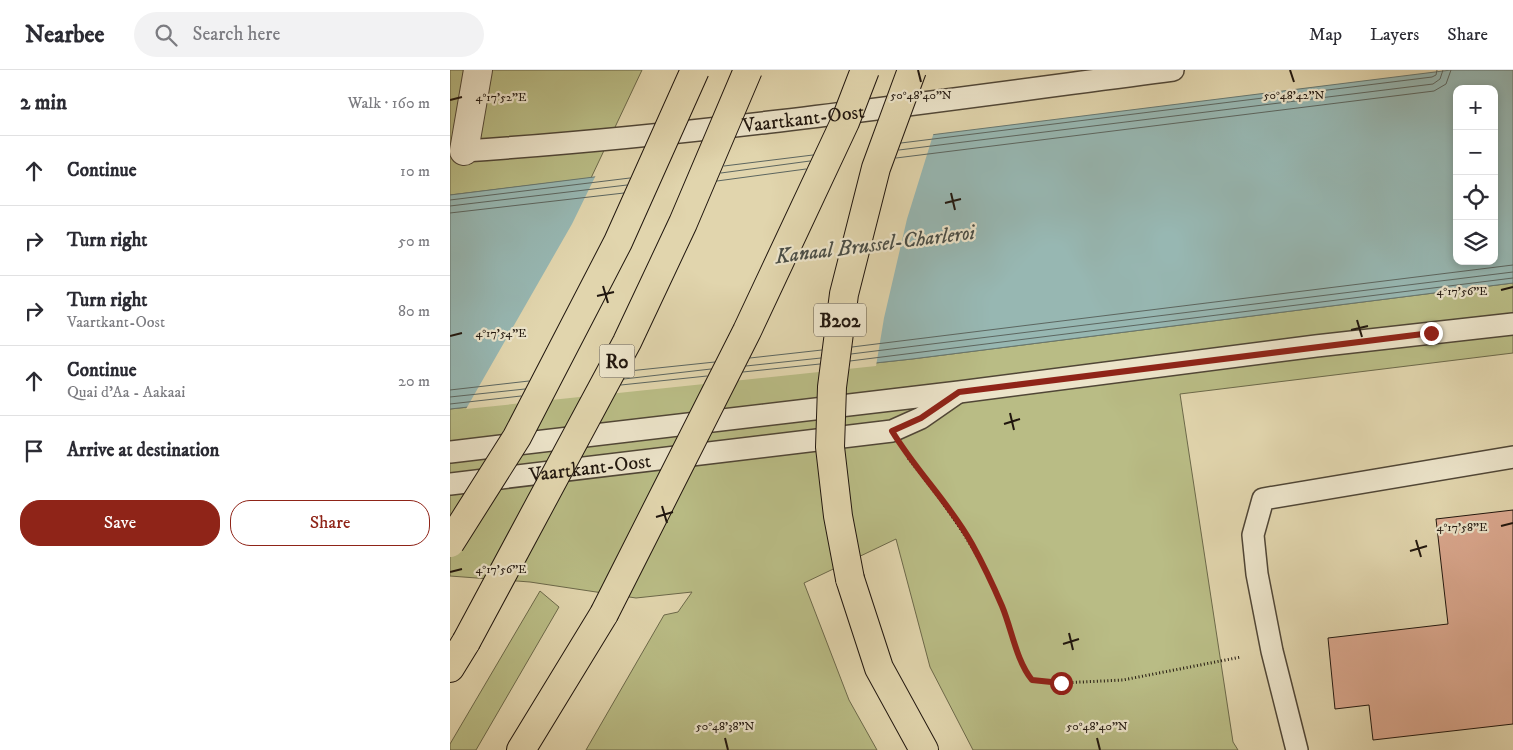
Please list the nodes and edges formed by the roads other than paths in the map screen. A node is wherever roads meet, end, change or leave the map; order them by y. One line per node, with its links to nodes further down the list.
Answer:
1 (478, 70): 7 (street)
2 (695, 70): 13 (highway, bridge)
3 (748, 70): 14 (highway, R0, bridge)
4 (865, 70): 15 (highway, bridge)
5 (912, 70): 16 (highway, B202, bridge)
6 (1173, 70): 7 (lane, Vaartkant-Oost)
7 (464, 151)
8 (1513, 324): 9 (lane, Vaartkant-Oost)
9 (959, 392): 10 (lane, Vaartkant-Oost); 12 (lane, Vaartkant-Oost)
10 (450, 452)
11 (1513, 458): 17 (lane)
12 (450, 484)
13 (450, 542)
14 (450, 668)
15 (521, 750)
16 (924, 750)
17 (1297, 750)

